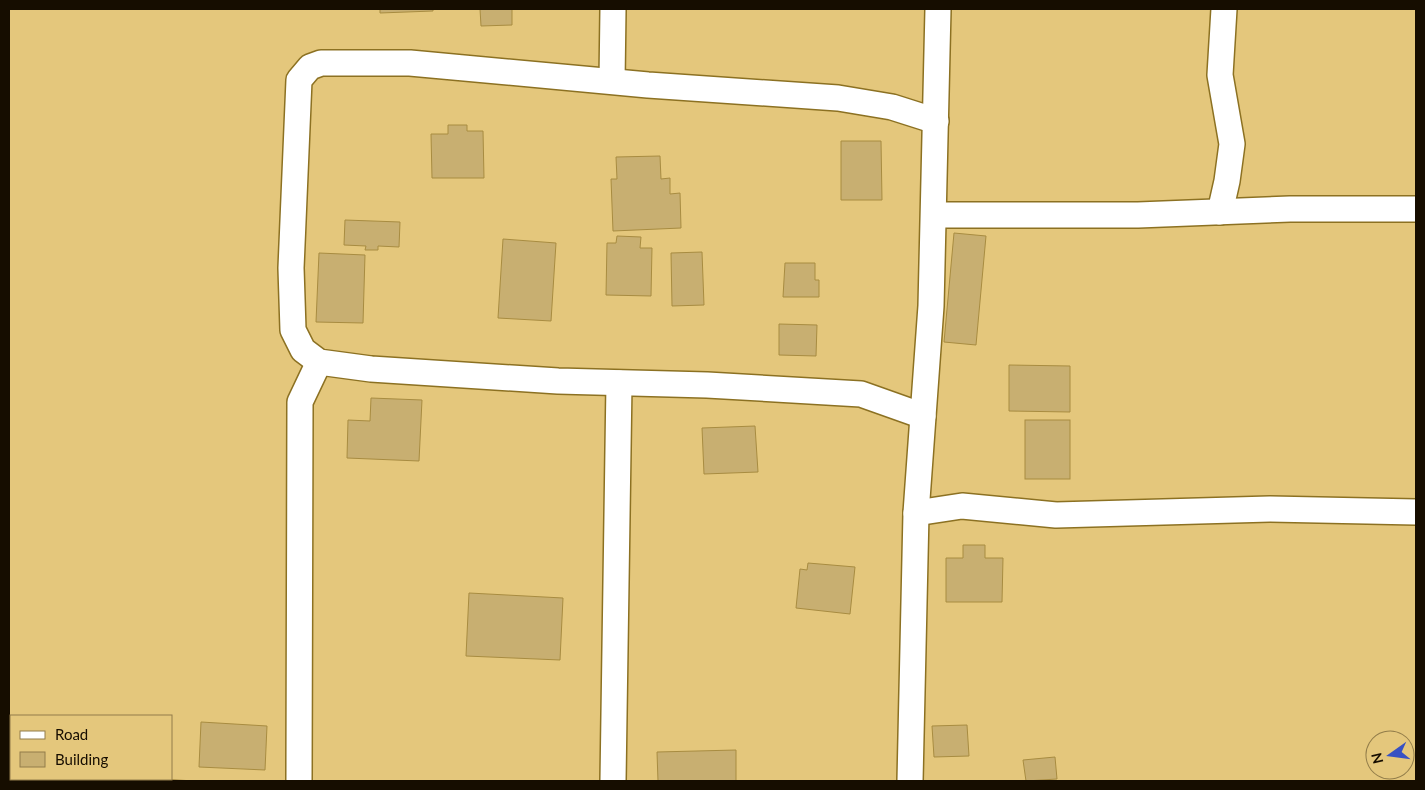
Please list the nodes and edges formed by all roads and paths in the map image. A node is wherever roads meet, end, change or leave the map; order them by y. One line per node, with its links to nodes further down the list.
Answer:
1 (613, 9): 4 (street)
2 (938, 9): 5 (street)
3 (1224, 9): 7 (street)
4 (612, 81): 5 (street); 9 (street)
5 (936, 121): 8 (street)
6 (1416, 209): 7 (street)
7 (1220, 212): 8 (street)
8 (934, 215): 11 (street)
9 (320, 362): 10 (street); 14 (street)
10 (620, 382): 11 (street); 15 (street)
11 (923, 416): 13 (street)
12 (1416, 512): 13 (street)
13 (916, 513): 16 (street)
14 (299, 781)
15 (613, 781)
16 (910, 781)

